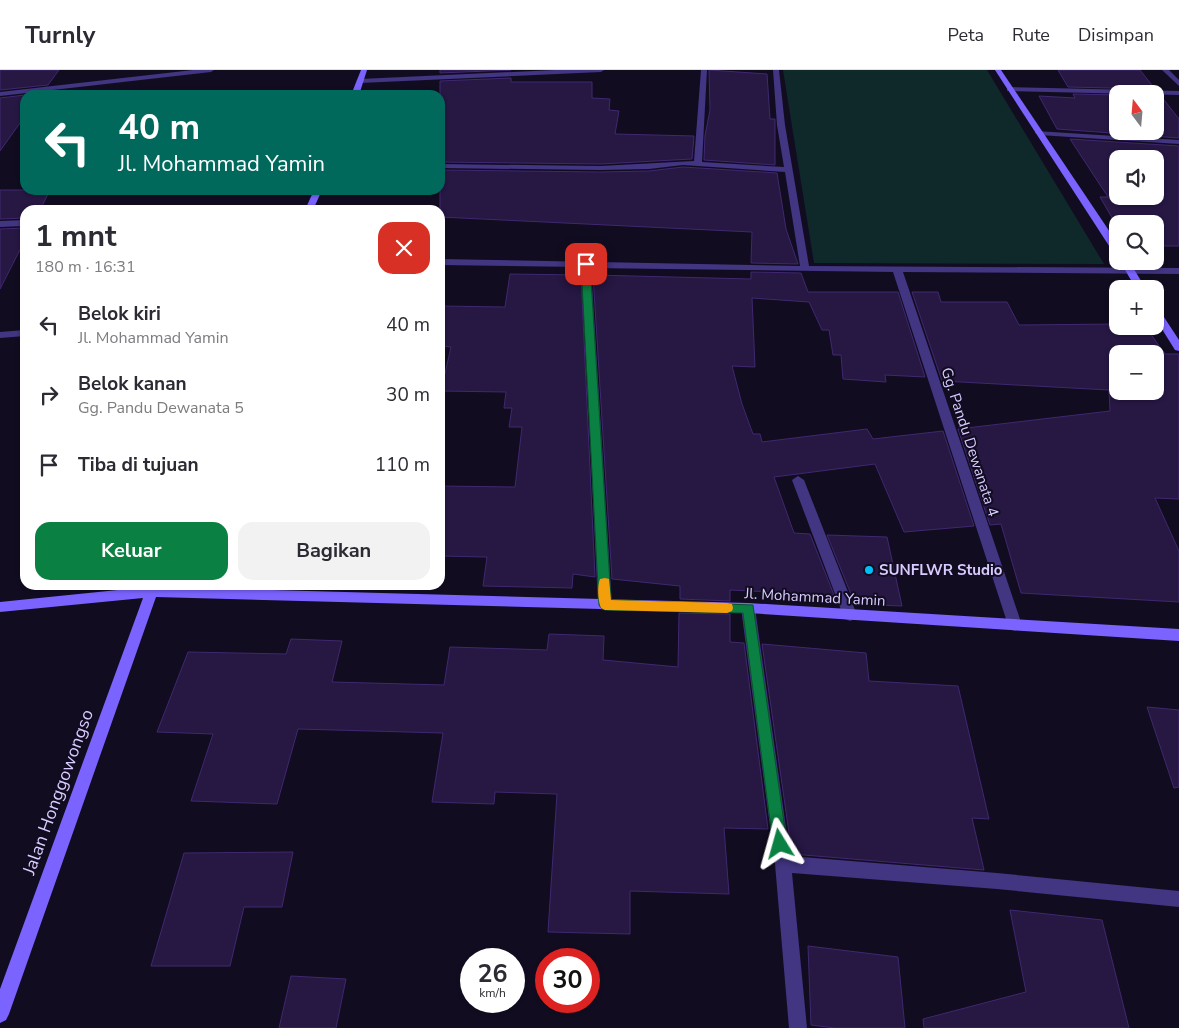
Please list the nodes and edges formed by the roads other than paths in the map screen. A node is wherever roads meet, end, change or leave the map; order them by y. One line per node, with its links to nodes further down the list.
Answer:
1 (211, 70): 11 (street)
2 (364, 70): 8 (main road)
3 (602, 70): 8 (street)
4 (704, 70): 18 (street)
5 (776, 70): 20 (street)
6 (998, 70): 10 (main road)
7 (1165, 70): 9 (street)
8 (360, 81): 12 (main road)
9 (1179, 84)
10 (1010, 89): 14 (street); 16 (main road)
11 (35, 90)
12 (357, 90)
13 (20, 92): 15 (street)
14 (1179, 92)
15 (0, 94)
16 (1040, 134): 17 (street); 23 (main road)
17 (1179, 142)
18 (698, 163): 19 (street); 20 (street)
19 (445, 166)
20 (788, 170): 27 (street)
21 (0, 224): 22 (street)
22 (20, 224)
23 (1109, 238)
24 (445, 262): 25 (street)
25 (586, 264): 27 (street); 39 (street)
26 (1109, 266): 28 (street)
27 (805, 268): 28 (street)
28 (897, 269): 43 (street, Gg. Pandu Dewanata 4)
29 (1164, 270): 30 (street)
30 (1179, 271)
31 (1164, 324): 34 (main road)
32 (20, 333): 33 (street)
33 (0, 335)
34 (1179, 348)
35 (798, 480): 42 (street)
36 (144, 590): 40 (main road, Jl. Mohammad Yamin)
37 (153, 590): 47 (main road, Jalan Honggowongso)
38 (181, 590): 39 (main road, Jl. Mohammad Yamin)
39 (605, 605): 41 (main road, Jl. Mohammad Yamin)
40 (0, 607)
41 (748, 608): 42 (main road, Jl. Mohammad Yamin); 45 (street)
42 (850, 615): 43 (main road, Jl. Mohammad Yamin)
43 (1015, 625): 44 (main road, Jl. Mohammad Yamin)
44 (1179, 635)
45 (783, 864): 46 (street); 48 (street)
46 (1179, 899)
47 (0, 1014)
48 (798, 1028)

